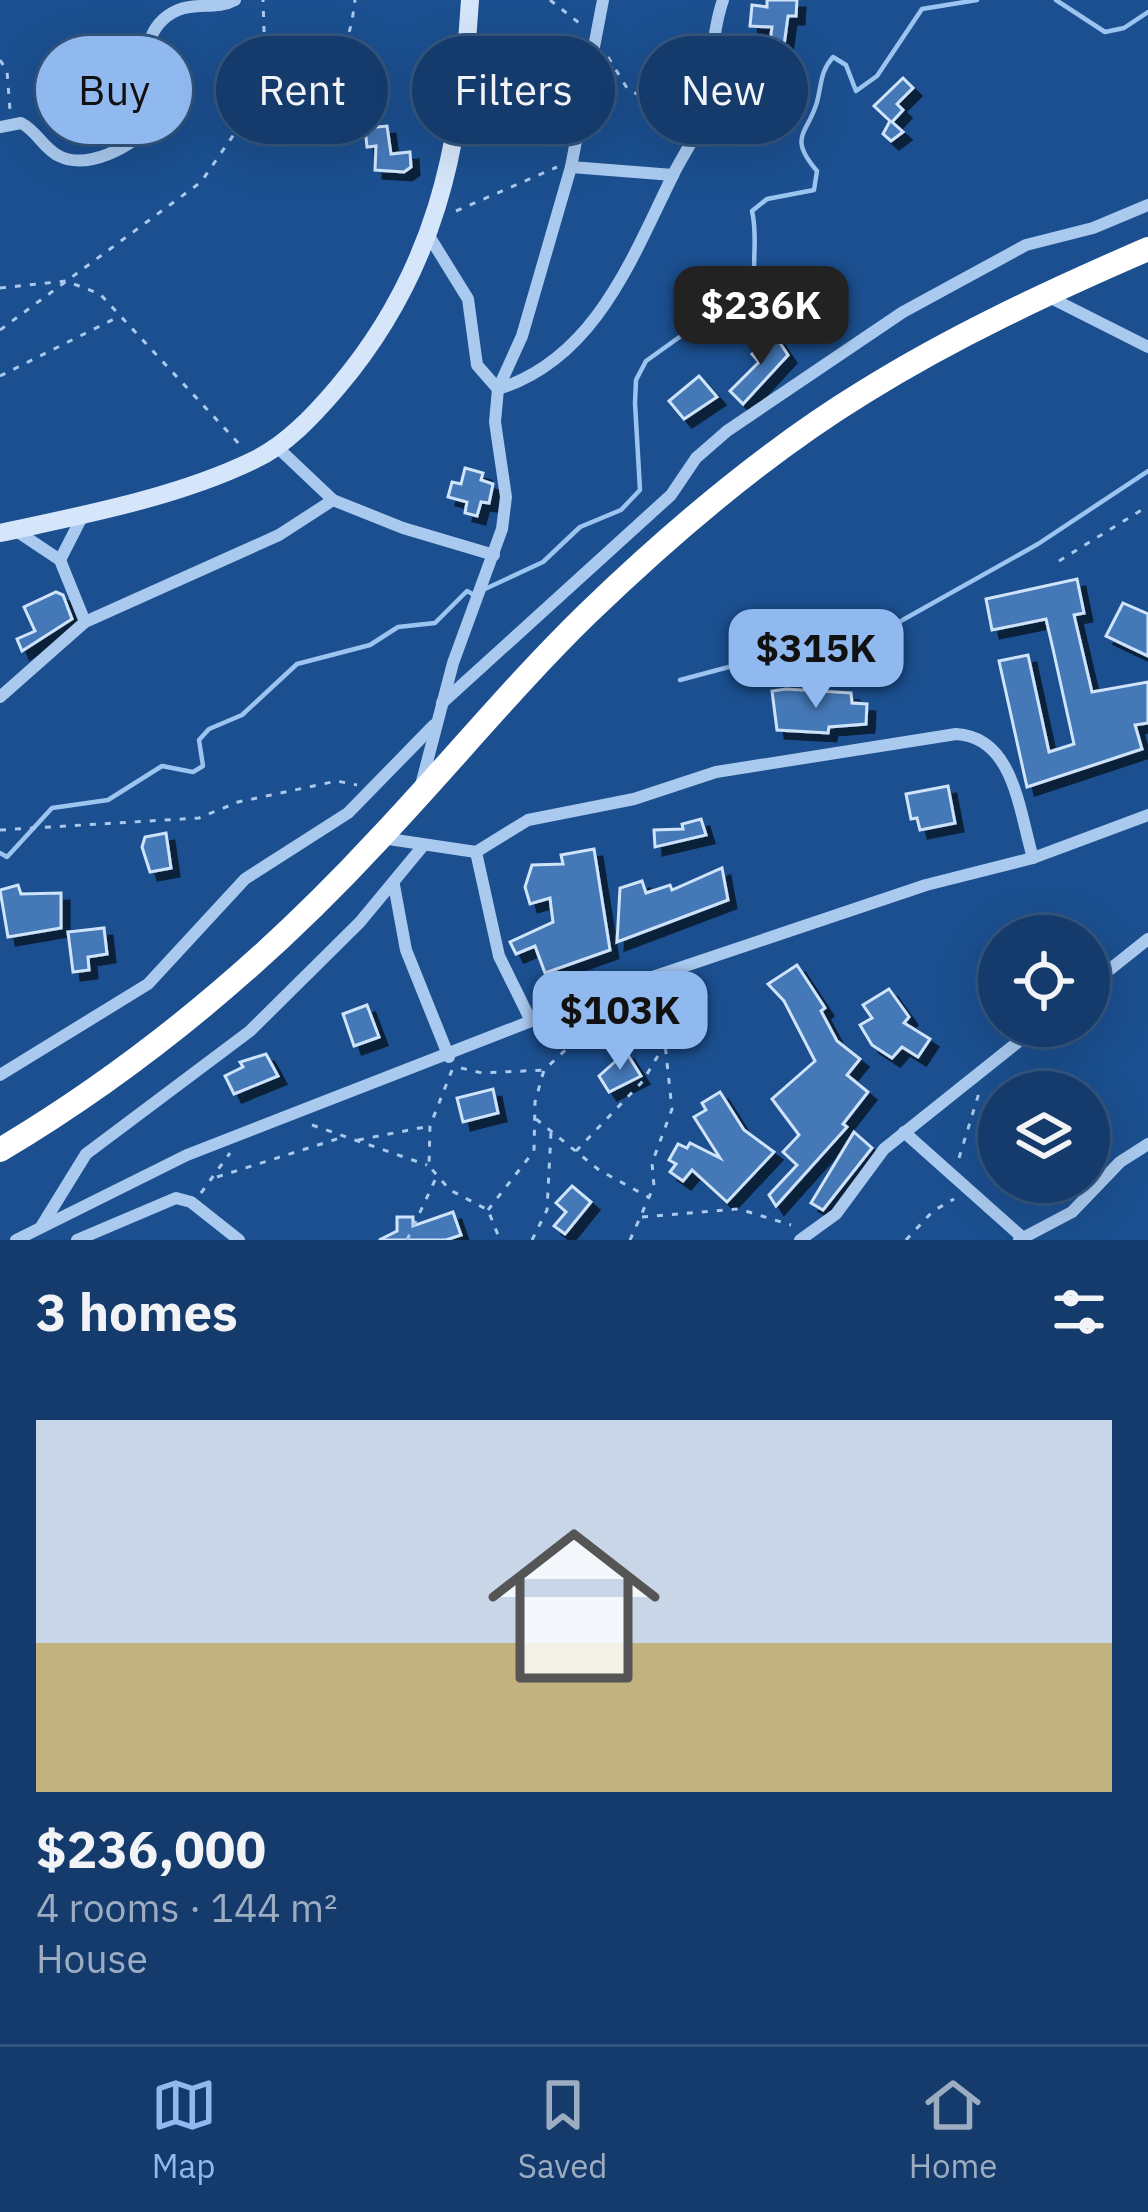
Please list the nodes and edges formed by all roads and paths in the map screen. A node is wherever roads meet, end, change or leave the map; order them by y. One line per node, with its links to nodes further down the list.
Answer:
1 (235, 0): 15 (street)
2 (263, 0): 8 (path)
3 (355, 0): 9 (path)
4 (470, 0): 22 (street)
5 (550, 0): 10 (path)
6 (603, 0): 10 (street)
7 (723, 0): 11 (street)
8 (264, 36)
9 (348, 36)
10 (593, 36)
11 (716, 36)
12 (0, 60): 15 (path)
13 (615, 70): 14 (path)
14 (639, 95)
15 (5, 125)
16 (227, 144): 24 (path)
17 (575, 144): 19 (street)
18 (689, 144): 20 (street)
19 (571, 167): 20 (street); 22 (path); 31 (street)
20 (673, 175): 31 (street)
21 (1148, 206): 43 (street)
22 (433, 227): 31 (street); 32 (street)
23 (1148, 249): 26 (highway)
24 (66, 281): 25 (path); 27 (path); 28 (path)
25 (0, 287)
26 (1044, 294): 29 (street); 46 (highway)
27 (120, 316): 30 (path); 33 (path)
28 (0, 330)
29 (1148, 347)
30 (0, 376)
31 (498, 389): 38 (street)
32 (276, 446): 33 (street); 34 (street)
33 (255, 460): 36 (street)
34 (334, 500): 38 (street); 41 (street)
35 (1148, 506): 40 (path)
36 (85, 512): 37 (street); 39 (street)
37 (7, 531): 39 (street)
38 (494, 555): 43 (street)
39 (59, 560): 41 (street)
40 (1059, 561)
41 (85, 622): 42 (street)
42 (0, 697)
43 (442, 703): 44 (street)
44 (438, 722): 45 (street); 46 (street)
45 (373, 790): 48 (path); 64 (street)
46 (418, 793): 49 (highway)
47 (1148, 815): 52 (street)
48 (0, 830)
49 (381, 838): 50 (street); 74 (highway)
50 (423, 846): 51 (street); 53 (street)
51 (476, 852): 52 (street); 58 (street)
52 (1033, 858): 56 (street)
53 (394, 885): 61 (street); 85 (street)
54 (1148, 939): 55 (street)
55 (1110, 969)
56 (656, 974): 57 (street); 59 (path)
57 (592, 998): 58 (street); 63 (path)
58 (531, 1021): 61 (street)
59 (668, 1039): 75 (path); 81 (path)
60 (1010, 1047): 62 (street)
61 (451, 1061): 63 (path); 65 (street); 67 (path)
62 (980, 1069): 69 (street); 77 (path)
63 (544, 1070): 66 (path)
64 (0, 1075)
65 (290, 1116): 70 (street); 71 (path)
66 (534, 1118): 68 (path); 83 (path)
67 (430, 1126): 72 (path); 76 (path)
68 (551, 1131): 75 (path); 93 (path)
69 (904, 1132): 77 (street); 86 (street)
70 (239, 1135): 78 (path); 85 (street)
71 (342, 1137): 72 (path); 78 (path)
72 (356, 1141): 76 (path)
73 (1148, 1144): 87 (street)
74 (0, 1150)
75 (576, 1151): 81 (path)
76 (429, 1166): 79 (path)
77 (947, 1174): 80 (street)
78 (217, 1178): 82 (path)
79 (436, 1178): 83 (path); 91 (path)
80 (967, 1192): 87 (street); 95 (path)
81 (650, 1198): 84 (path)
82 (190, 1202): 89 (street); 90 (street)
83 (488, 1210): 92 (path)
84 (640, 1217): 86 (path); 94 (path)
85 (40, 1228): 88 (street)
86 (806, 1237)
87 (1021, 1239)
88 (16, 1240)
89 (77, 1240)
90 (239, 1240)
91 (407, 1240)
92 (500, 1240)
93 (534, 1240)
94 (630, 1240)
95 (906, 1240)

